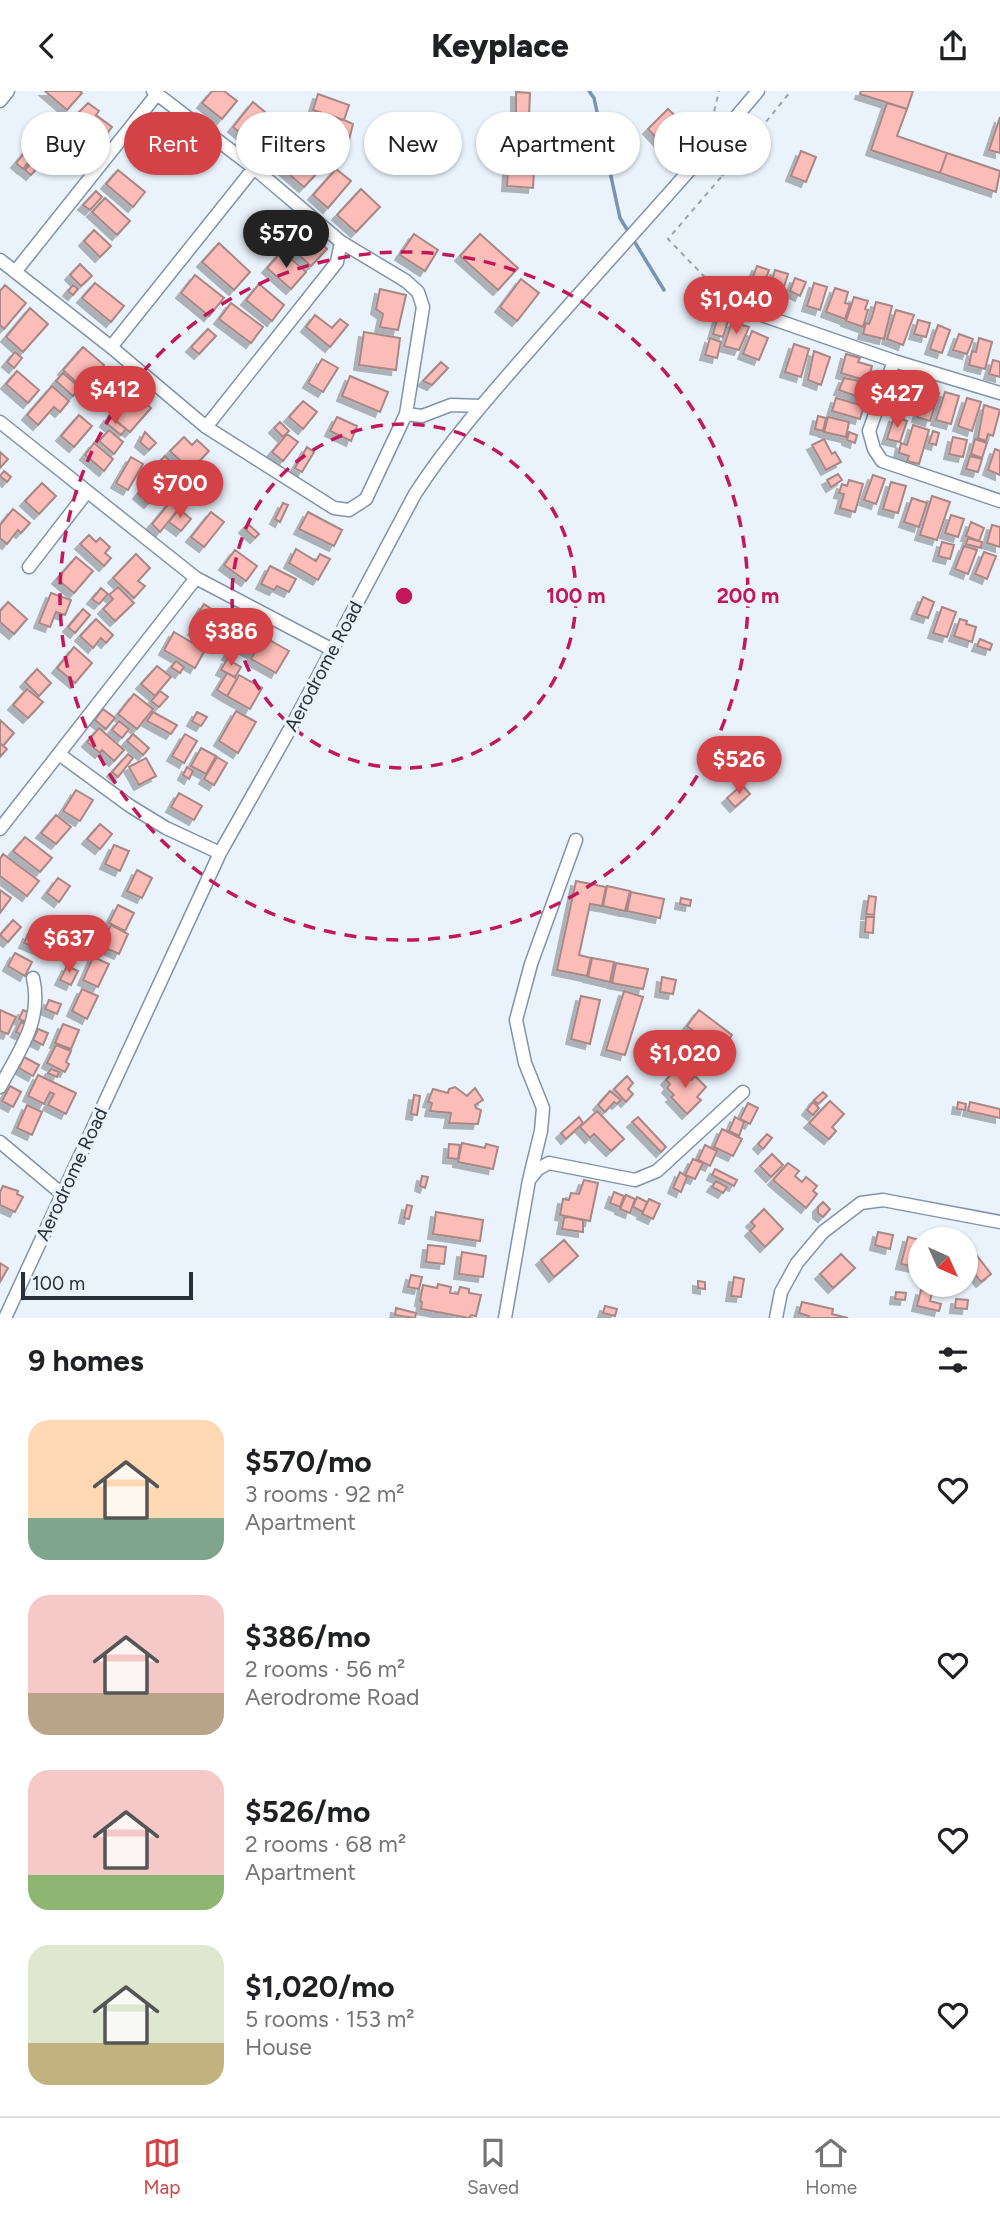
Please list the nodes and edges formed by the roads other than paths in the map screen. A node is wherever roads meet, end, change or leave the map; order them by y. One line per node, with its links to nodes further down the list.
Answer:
1 (8, 91): 4 (street)
2 (758, 91): 15 (street, Aerodrome Road)
3 (155, 93): 5 (street); 10 (street)
4 (0, 101)
5 (236, 154)
6 (248, 175): 12 (street)
7 (262, 175): 8 (street)
8 (341, 242): 16 (street); 18 (street)
9 (0, 260): 10 (street)
10 (15, 272): 12 (street)
11 (733, 305): 13 (street)
12 (111, 347): 18 (street)
13 (894, 361): 14 (street); 20 (street)
14 (1000, 393)
15 (481, 406): 16 (street); 23 (street, Aerodrome Road)
16 (406, 414): 18 (street)
17 (0, 422): 19 (street)
18 (206, 427)
19 (87, 492): 21 (street); 22 (street)
20 (1000, 501)
21 (29, 566)
22 (197, 578): 23 (street); 24 (street)
23 (331, 649): 27 (street, Aerodrome Road)
24 (59, 754): 25 (street); 27 (street)
25 (0, 829)
26 (576, 840): 32 (street)
27 (220, 853): 33 (street, Aerodrome Road)
28 (33, 978): 29 (street)
29 (0, 1087)
30 (743, 1092): 32 (street)
31 (0, 1142): 33 (street)
32 (529, 1180): 36 (street)
33 (62, 1194): 35 (street, Aerodrome Road)
34 (1000, 1222): 37 (street)
35 (5, 1318)
36 (505, 1318)
37 (776, 1318)

